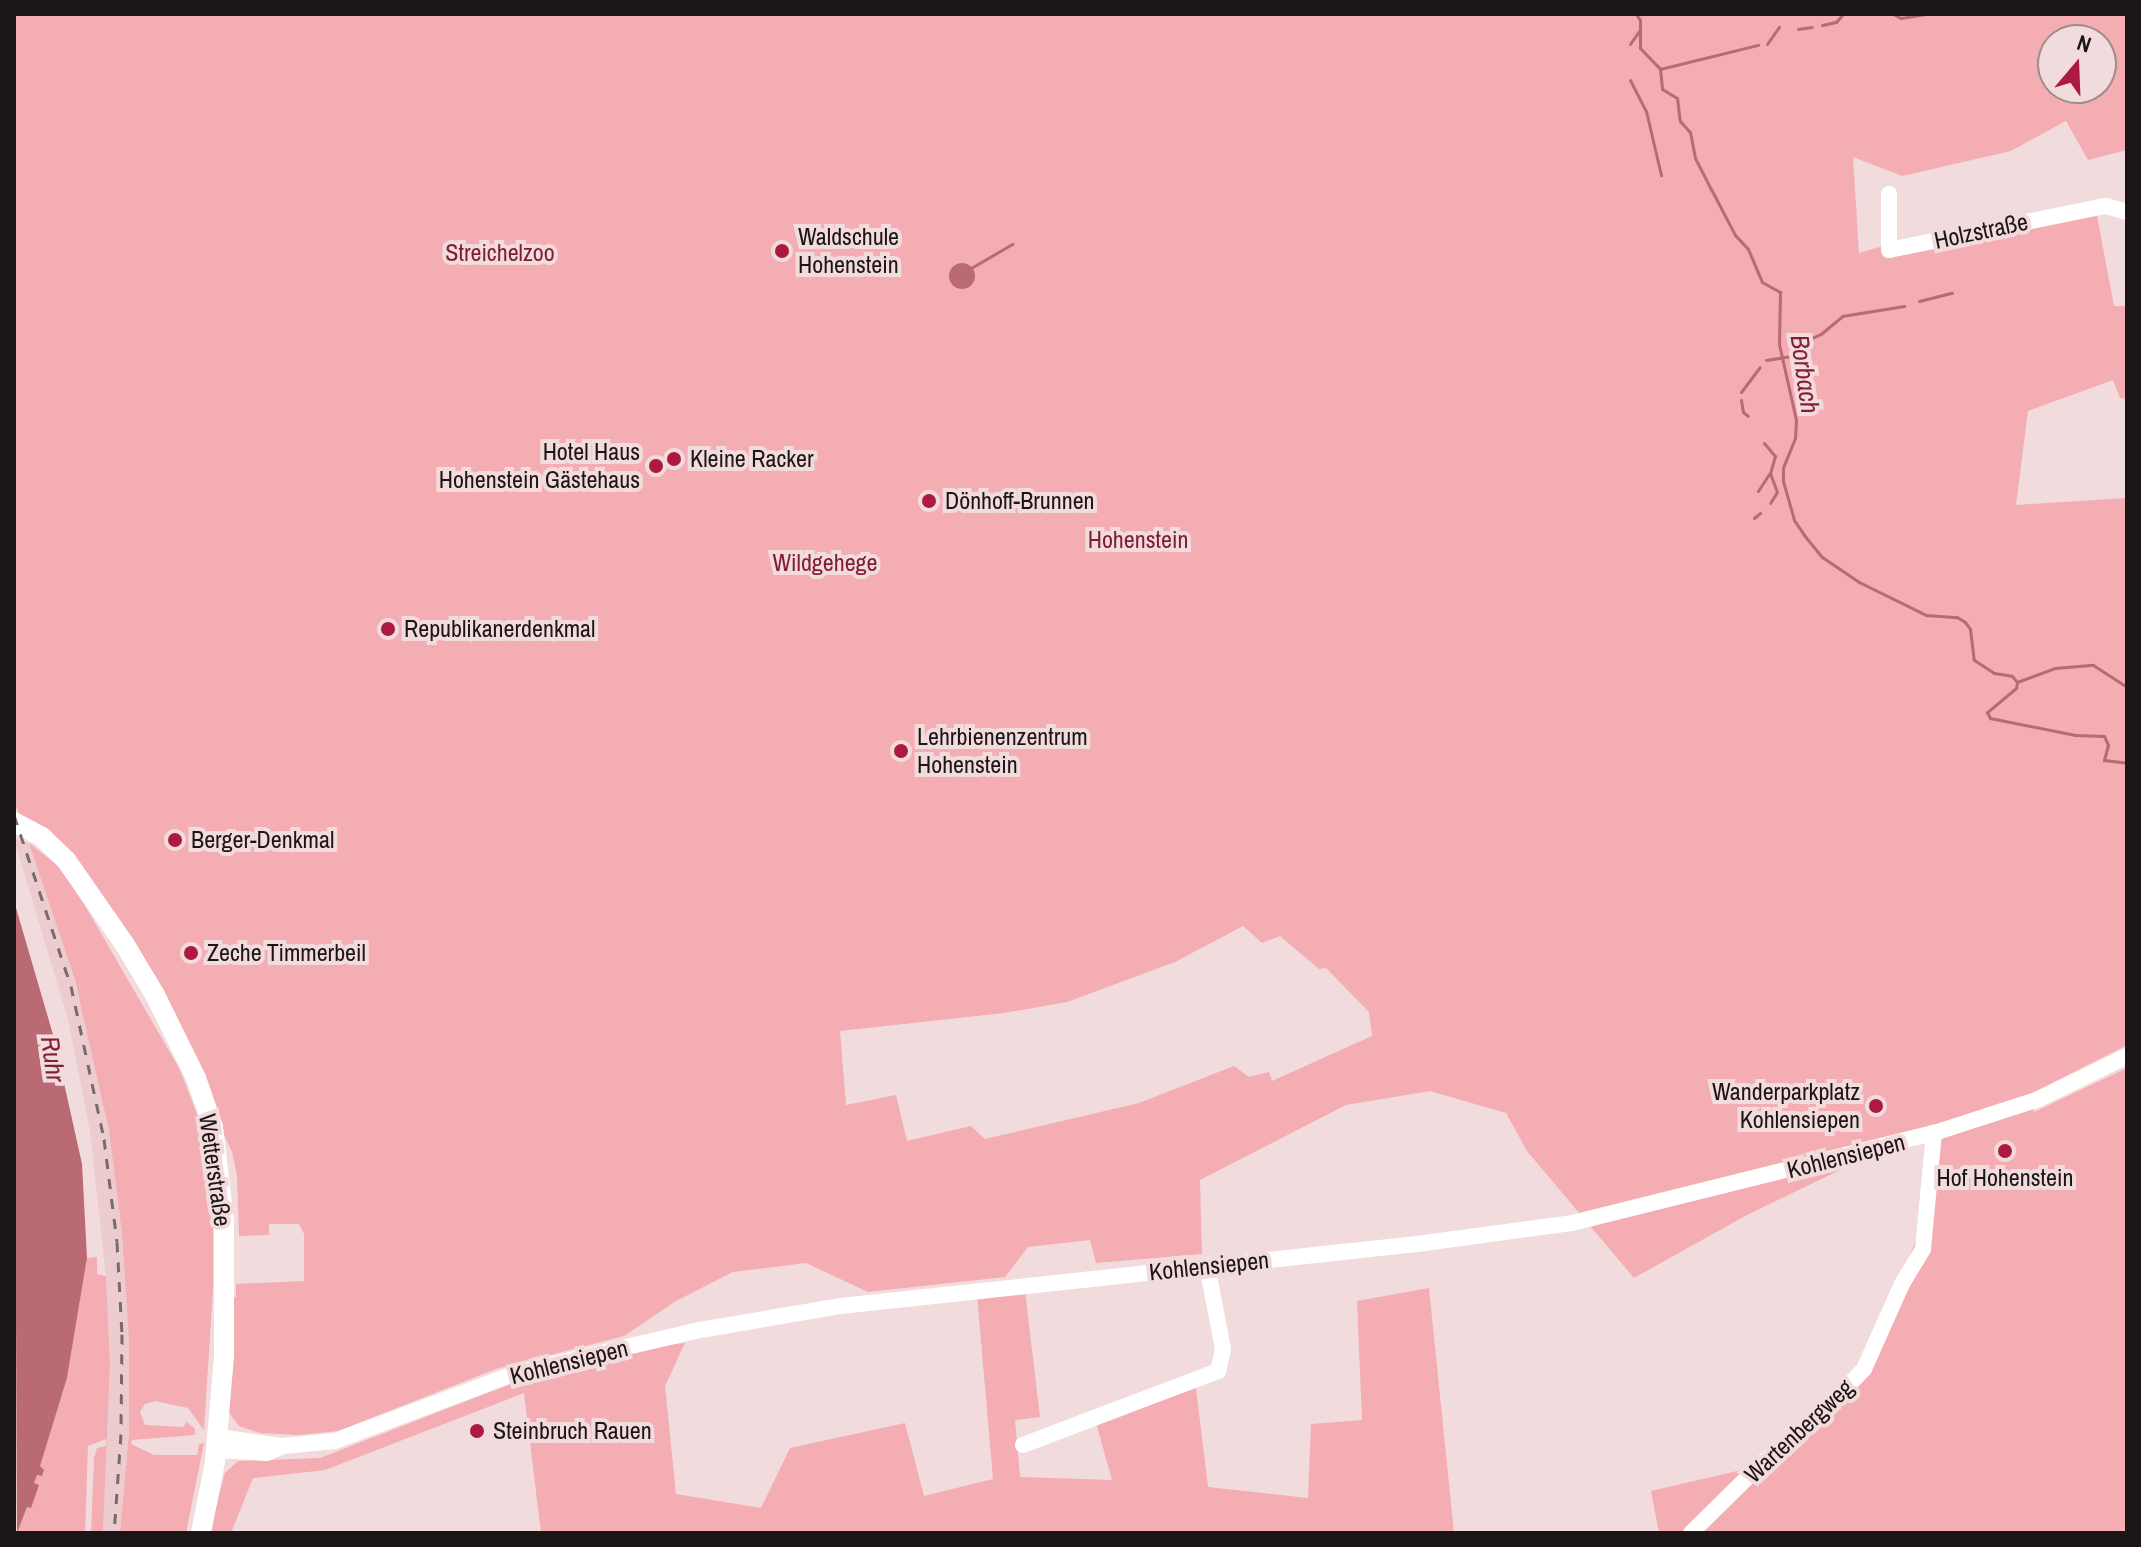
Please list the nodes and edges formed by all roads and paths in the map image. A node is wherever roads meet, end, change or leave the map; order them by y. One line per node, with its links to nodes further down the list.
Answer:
1 (1889, 194): 2 (street, Holzstraße)
2 (2127, 212)
3 (14, 822): 7 (main road, Wetterstraße)
4 (2127, 1056): 5 (street, Kohlensiepen)
5 (1934, 1133): 6 (street, Kohlensiepen); 10 (street, Wartenbergweg)
6 (1207, 1266): 7 (street, Kohlensiepen); 8 (street)
7 (217, 1443): 9 (main road, Wetterstraße)
8 (1023, 1445)
9 (201, 1533)
10 (1691, 1533)

